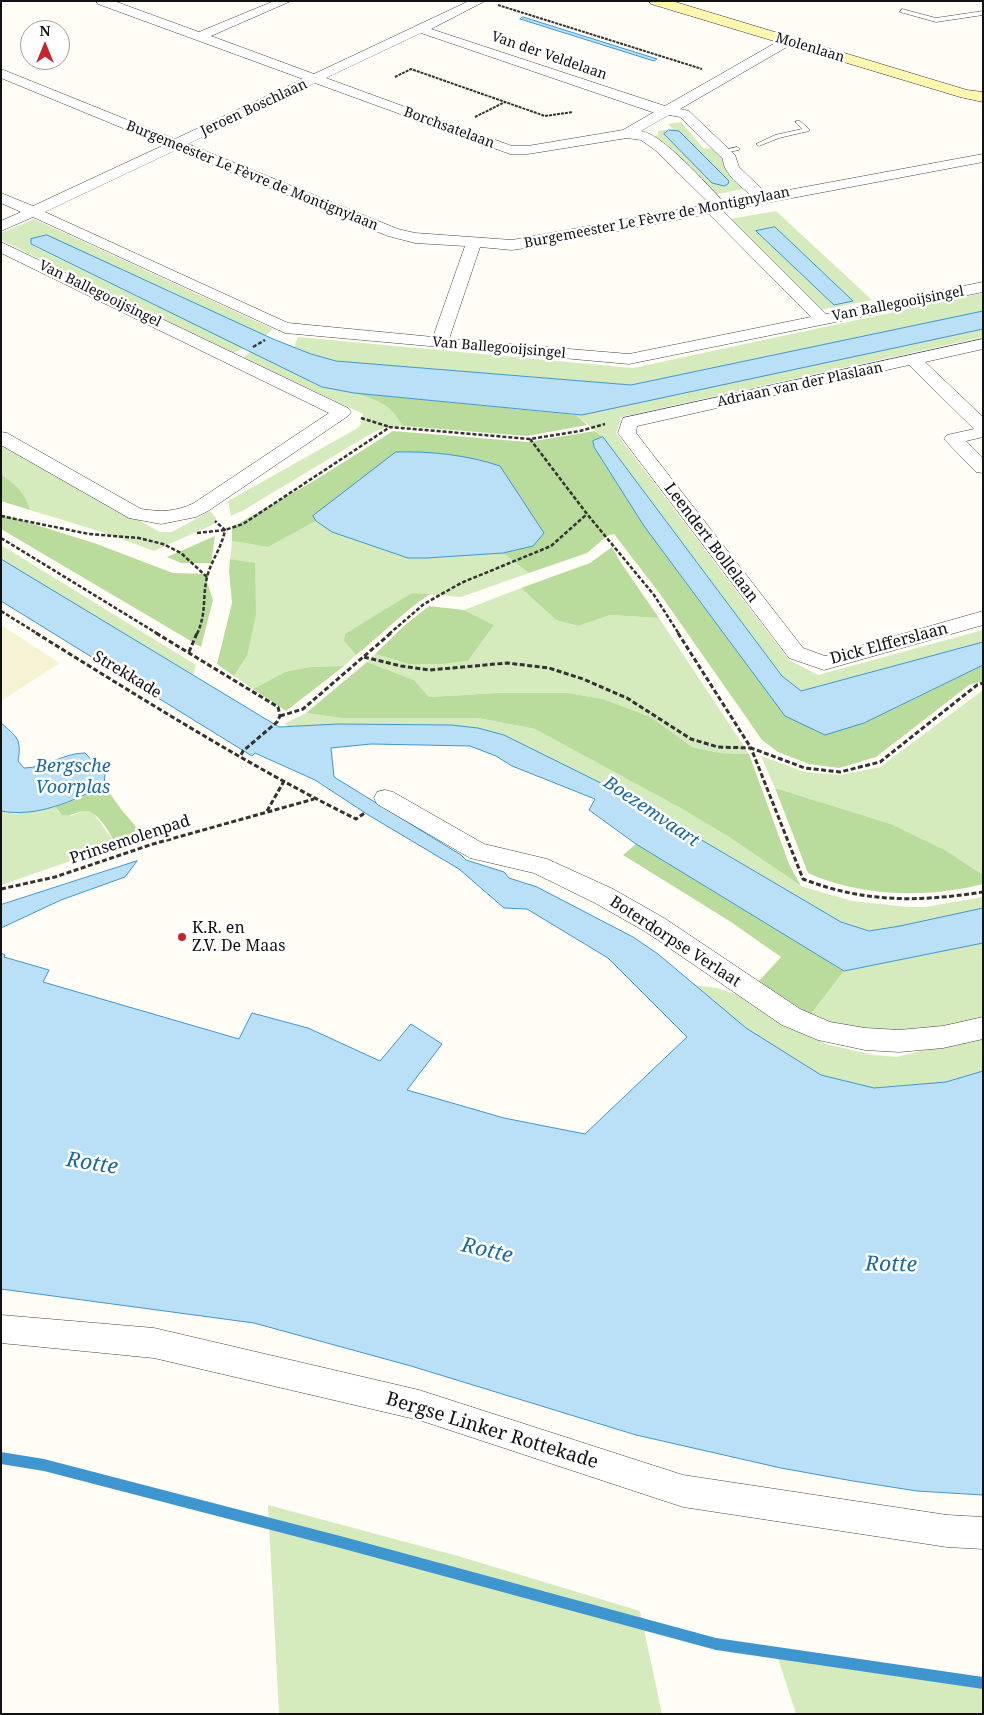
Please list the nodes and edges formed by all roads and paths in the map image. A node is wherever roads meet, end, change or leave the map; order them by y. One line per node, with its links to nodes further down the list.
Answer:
1 (102, 1): 11 (street, Borchsatelaan)
2 (285, 1): 8 (street)
3 (479, 1): 10 (street, Jeroen Boschlaan)
4 (656, 1): 12 (main road, Molenlaan)
5 (495, 4): 15 (path)
6 (240, 8): 8 (street)
7 (902, 11): 9 (lane)
8 (255, 13): 11 (street)
9 (983, 13)
10 (420, 29): 16 (street, Jeroen Boschlaan); 21 (street, Van der Veldelaan)
11 (199, 37): 16 (street, Borchsatelaan)
12 (788, 41): 15 (street, Borchsatelaan); 17 (main road, Molenlaan)
13 (1, 73): 27 (street, Burgemeester Le Fèvre de Montignylaan)
14 (396, 77): 19 (path)
15 (726, 77): 21 (street, Borchsatelaan)
16 (316, 79): 24 (street, Borchsatelaan); 27 (street, Jeroen Boschlaan)
17 (965, 94): 18 (main road, Molenlaan); 20 (main road, Molenlaan)
18 (983, 97)
19 (505, 102): 22 (path); 24 (path)
20 (983, 103)
21 (668, 111): 25 (street, Borchsatelaan); 30 (street, Van der Veldelaan)
22 (573, 112)
23 (798, 122): 26 (lane)
24 (452, 129): 25 (street, Borchsatelaan)
25 (627, 134): 31 (street)
26 (759, 144)
27 (175, 145): 32 (street, Jeroen Boschlaan); 34 (street, Burgemeester Le Fèvre de Montignylaan)
28 (983, 158): 30 (street, Burgemeester Le Fèvre de Montignylaan)
29 (1, 197): 32 (street, Van Ballegooijsingel)
30 (763, 198): 31 (street, Burgemeester Le Fèvre de Montignylaan)
31 (716, 207): 34 (street, Burgemeester Le Fèvre de Montignylaan); 37 (street)
32 (34, 212): 33 (street, Jeroen Boschlaan); 39 (street, Van Ballegooijsingel)
33 (1, 227)
34 (474, 242): 39 (street)
35 (1, 248): 43 (street, Van Ballegooijsingel)
36 (983, 287): 37 (street, Van Ballegooijsingel)
37 (822, 319): 39 (street, Van Ballegooijsingel)
38 (265, 340): 41 (path)
39 (439, 343)
40 (983, 344): 42 (street, Adriaan van der Plaslaan)
41 (250, 348)
42 (913, 360): 45 (street); 46 (street, Adriaan van der Plaslaan)
43 (342, 412): 44 (path); 51 (street)
44 (390, 427): 49 (path); 54 (path)
45 (983, 427)
46 (628, 430): 49 (path); 63 (street, Leendert Bollelaan)
47 (983, 432): 50 (street)
48 (1, 437): 51 (street)
49 (530, 439): 52 (path)
50 (983, 468)
51 (201, 507): 54 (path)
52 (587, 514): 64 (path); 67 (path)
53 (1, 516): 58 (path)
54 (225, 530): 55 (path); 59 (path)
55 (196, 533)
56 (149, 537): 58 (path)
57 (1, 538): 62 (path)
58 (139, 538): 59 (path)
59 (207, 577): 62 (path)
60 (1, 611): 68 (path, Strekkade)
61 (983, 618): 63 (street, Dick Elfferslaan)
62 (189, 652): 66 (path)
63 (796, 653)
64 (364, 657): 66 (path); 67 (path)
65 (983, 683): 67 (path)
66 (280, 716): 68 (path)
67 (751, 748): 75 (path)
68 (240, 757): 69 (path, Strekkade)
69 (284, 781): 71 (path, Strekkade); 72 (path)
70 (385, 798): 76 (street, Boterdorpse Verlaat)
71 (315, 799): 72 (path, Prinsemolenpad); 73 (path)
72 (266, 812): 74 (path, Prinsemolenpad)
73 (356, 819)
74 (1, 889)
75 (983, 892)
76 (979, 1029)
77 (1, 1329): 78 (street, Bergse Linker Rottekade)
78 (983, 1533)

